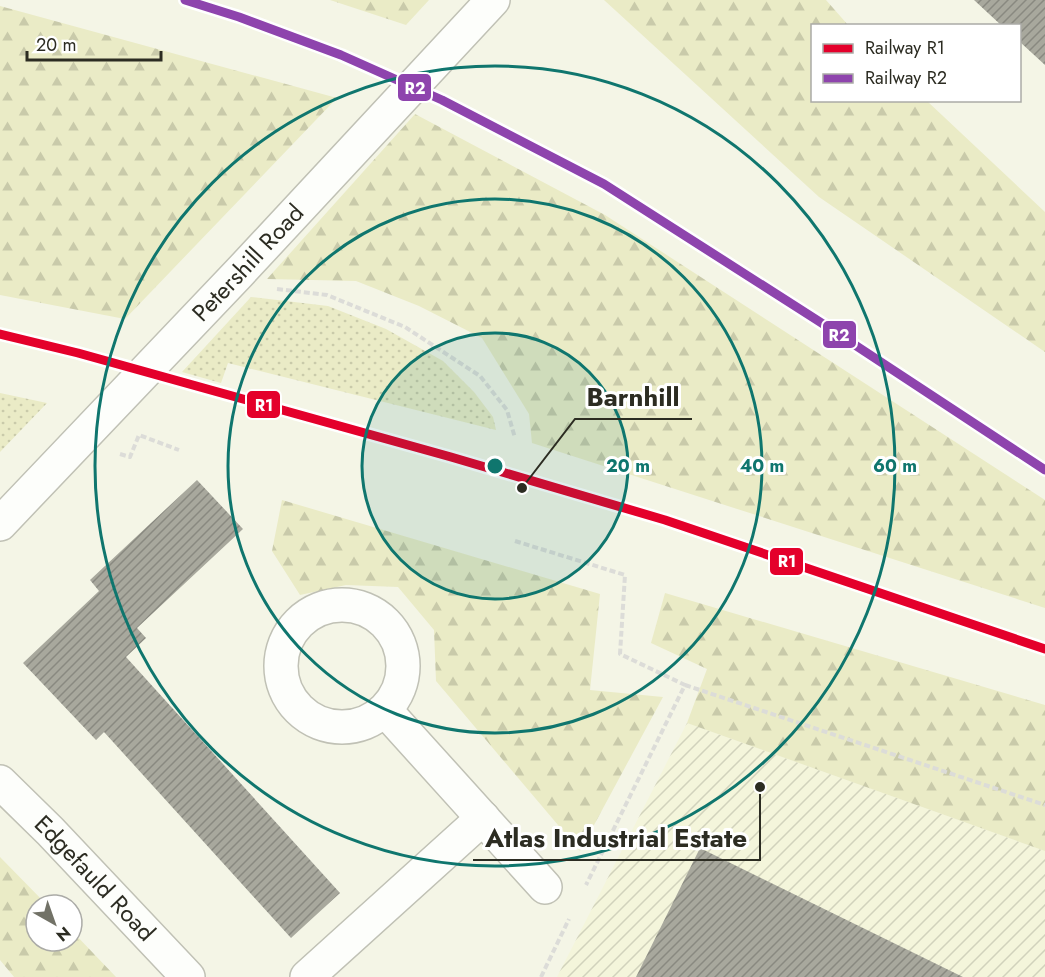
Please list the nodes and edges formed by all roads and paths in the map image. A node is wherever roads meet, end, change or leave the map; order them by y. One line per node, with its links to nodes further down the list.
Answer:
1 (493, 0): 2 (street, Petershill Road)
2 (239, 273): 3 (path); 4 (street, Petershill Road)
3 (515, 438)
4 (0, 524)
5 (514, 541): 6 (path)
6 (685, 685): 9 (path); 12 (path)
7 (385, 710): 10 (street)
8 (0, 782): 14 (street, Edgefauld Road)
9 (1045, 805)
10 (483, 818): 11 (street); 15 (street)
11 (545, 887)
12 (583, 892)
13 (572, 913): 16 (path)
14 (188, 977)
15 (307, 977)
16 (540, 977)

